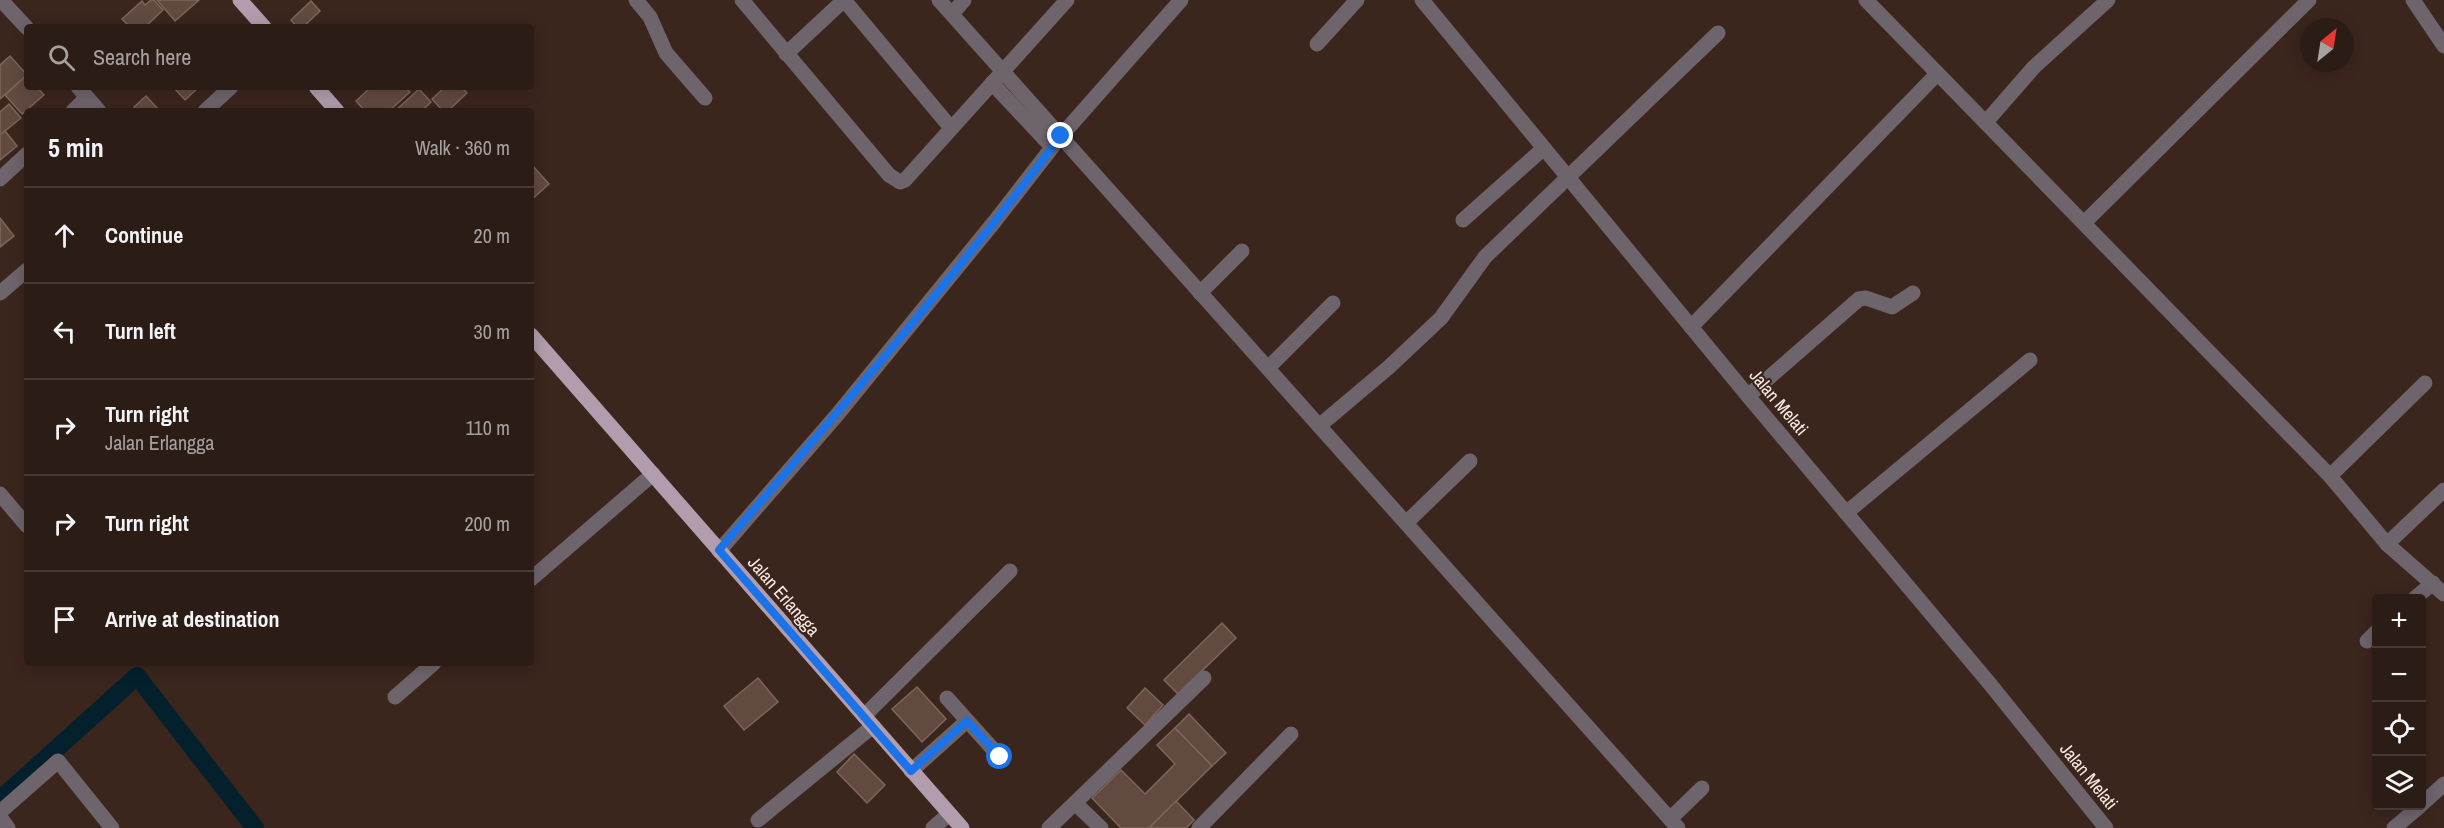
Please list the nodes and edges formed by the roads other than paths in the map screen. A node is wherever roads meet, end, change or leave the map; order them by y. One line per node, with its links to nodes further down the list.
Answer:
1 (240, 0): 16 (main road)
2 (636, 0): 28 (street)
3 (742, 0): 21 (street)
4 (939, 0): 15 (street)
5 (964, 0): 15 (street)
6 (1067, 0): 22 (street)
7 (1181, 0): 35 (street)
8 (1357, 0): 19 (street)
9 (1422, 0): 36 (street, Jalan Melati)
10 (1866, 0): 23 (street)
11 (2108, 0): 33 (street)
12 (2309, 0): 41 (street)
13 (2413, 0): 20 (street)
14 (1, 2): 17 (street)
15 (952, 14): 22 (street)
16 (261, 24)
17 (24, 25)
18 (1718, 33): 38 (street)
19 (1317, 44)
20 (2444, 46)
21 (786, 54): 34 (street); 34 (street)
22 (1003, 71): 24 (street); 35 (street)
23 (1937, 74): 33 (street); 48 (street)
24 (992, 83): 34 (street); 35 (street)
25 (228, 90): 31 (street)
26 (319, 90): 32 (main road)
27 (83, 92): 29 (street); 30 (street)
28 (705, 98)
29 (75, 108)
30 (96, 108)
31 (208, 108)
32 (334, 108)
33 (1986, 122): 41 (street)
34 (951, 128)
35 (1057, 142): 45 (street); 64 (street)
36 (1544, 148): 38 (street, Jalan Melati); 40 (street)
37 (24, 157): 39 (street)
38 (1569, 178): 48 (street, Jalan Melati); 54 (street)
39 (0, 179)
40 (1463, 220)
41 (2085, 222): 57 (street)
42 (1242, 251): 45 (street)
43 (24, 273): 44 (street)
44 (0, 293)
45 (1200, 293): 51 (street)
46 (1912, 293): 53 (street)
47 (1333, 303): 51 (street)
48 (1691, 327): 53 (street, Jalan Melati)
49 (534, 337): 56 (main road, Jalan Erlangga)
50 (2030, 360): 60 (street)
51 (1268, 368): 54 (street)
52 (2425, 383): 57 (street)
53 (1748, 396): 60 (street, Jalan Melati)
54 (1319, 426): 62 (street)
55 (1470, 460): 62 (street)
56 (652, 474): 64 (main road, Jalan Erlangga); 66 (street)
57 (2330, 476): 63 (street)
58 (2444, 490): 63 (street)
59 (0, 494): 61 (street)
60 (1846, 513): 95 (street, Jalan Melati)
61 (24, 522)
62 (1406, 523): 87 (street)
63 (2388, 544): 67 (street)
64 (719, 550): 73 (main road, Jalan Erlangga)
65 (1010, 571): 73 (street)
66 (534, 576)
67 (2439, 588): 68 (street)
68 (2425, 594)
69 (430, 666): 71 (street)
70 (1204, 678): 81 (street)
71 (394, 697)
72 (947, 698): 74 (street)
73 (868, 721): 77 (main road, Jalan Erlangga); 86 (street)
74 (967, 721): 76 (street); 77 (street)
75 (1291, 734): 94 (street)
76 (1000, 757)
77 (911, 771): 84 (main road, Jalan Erlangga)
78 (1702, 788): 87 (street)
79 (2442, 790): 80 (street)
80 (2426, 801)
81 (1075, 803): 92 (street); 93 (street)
82 (2414, 810): 96 (street)
83 (0, 812): 89 (street)
84 (949, 814): 90 (street); 91 (main road, Jalan Erlangga)
85 (0, 817): 88 (street)
86 (758, 820)
87 (1674, 824)
88 (8, 828)
89 (112, 828)
90 (933, 828)
91 (962, 828)
92 (1049, 828)
93 (1101, 828)
94 (1199, 828)
95 (2106, 828)
96 (2394, 828)

